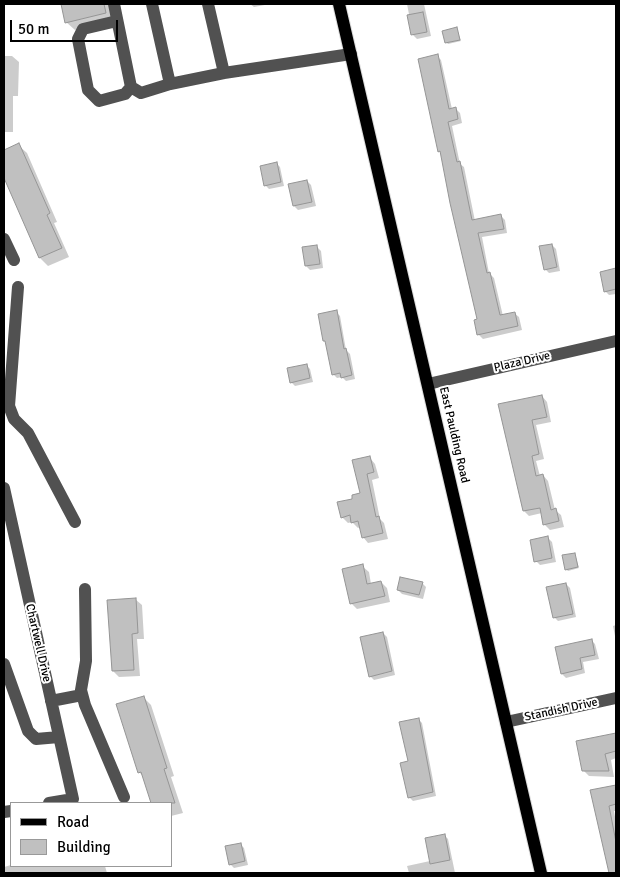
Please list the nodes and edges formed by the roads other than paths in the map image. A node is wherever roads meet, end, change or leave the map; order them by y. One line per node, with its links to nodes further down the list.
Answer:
1 (114, 4): 5 (street)
2 (152, 4): 8 (street)
3 (208, 4): 7 (street)
4 (339, 4): 6 (main road, East Paulding Road)
5 (118, 21): 9 (street); 9 (street)
6 (351, 54): 7 (street); 14 (main road, East Paulding Road)
7 (224, 73): 8 (street)
8 (170, 84): 9 (street)
9 (131, 87)
10 (4, 239): 11 (street)
11 (14, 260)
12 (18, 287): 15 (street)
13 (616, 341): 14 (street, Plaza Drive)
14 (428, 384): 23 (main road, East Paulding Road)
15 (8, 413): 17 (street)
16 (4, 488): 22 (street, Chartwell Drive)
17 (75, 522)
18 (85, 589): 20 (street)
19 (4, 664): 24 (street)
20 (82, 695): 22 (street); 25 (street)
21 (616, 698): 23 (street, Standish Drive)
22 (51, 701): 24 (street, Chartwell Drive)
23 (506, 722): 27 (main road, East Paulding Road)
24 (59, 737): 26 (street, Chartwell Drive)
25 (124, 797)
26 (55, 802)
27 (541, 873)

